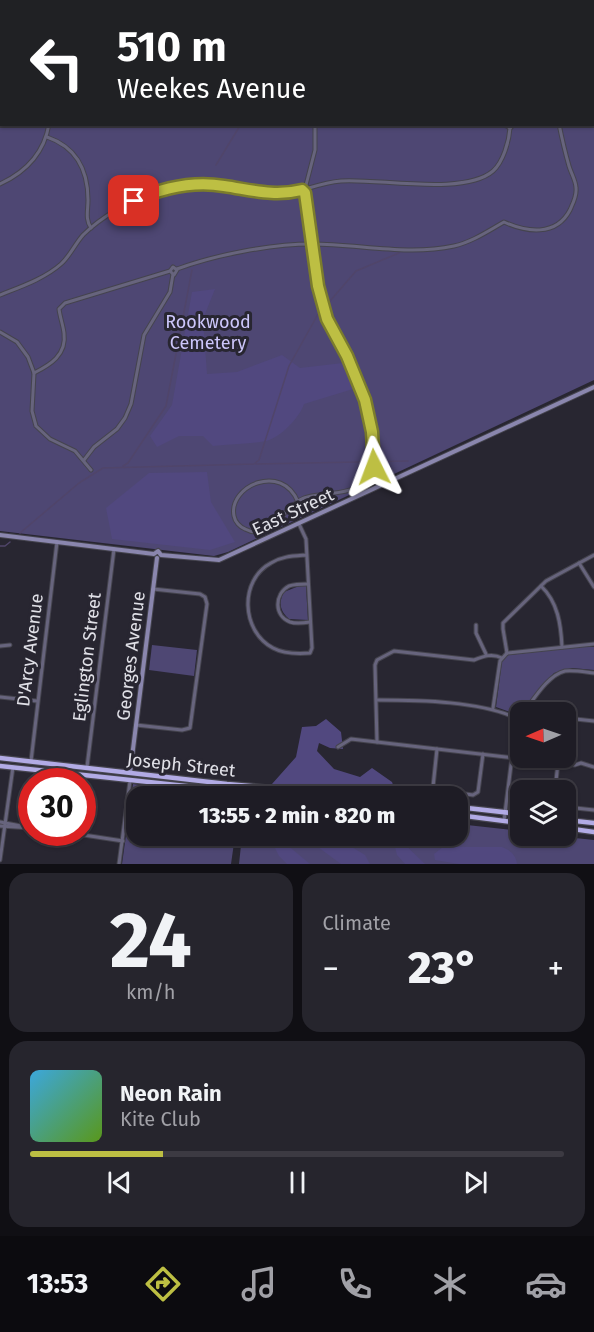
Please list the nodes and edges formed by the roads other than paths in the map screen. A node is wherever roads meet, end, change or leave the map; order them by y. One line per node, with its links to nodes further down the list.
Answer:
1 (48, 126): 7 (street)
2 (315, 126): 9 (street)
3 (506, 126): 6 (street)
4 (512, 126): 6 (street)
5 (559, 126): 12 (street)
6 (510, 128): 9 (street)
7 (46, 136): 8 (street); 11 (street)
8 (0, 184)
9 (308, 187): 10 (street); 10 (street)
10 (304, 192): 11 (street); 12 (street)
11 (91, 228): 14 (street)
12 (313, 244): 13 (street); 20 (street)
13 (171, 273): 16 (street); 18 (street)
14 (0, 295)
15 (0, 332): 16 (street)
16 (34, 373): 18 (street)
17 (594, 387): 21 (main road, East Street)
18 (84, 460): 19 (street)
19 (91, 470)
20 (298, 502): 20 (street)
21 (299, 524): 25 (street); 27 (main road, East Street)
22 (0, 536): 23 (main road, East Street)
23 (57, 542): 24 (main road, East Street); 45 (street, D'Arcy Avenue)
24 (114, 549): 27 (main road, East Street); 62 (street, Eglington Street)
25 (307, 555): 29 (street); 33 (street)
26 (594, 555): 28 (street)
27 (157, 556): 32 (main road, Georges Avenue)
28 (579, 563): 30 (street); 31 (street)
29 (308, 584): 33 (street); 33 (street)
30 (541, 586): 38 (street); 39 (street)
31 (594, 587)
32 (153, 589): 51 (main road, Georges Avenue); 51 (street)
33 (310, 622)
34 (476, 625): 40 (street)
35 (594, 644): 38 (street)
36 (10, 645): 37 (street)
37 (0, 646)
38 (562, 647): 39 (street)
39 (507, 653): 41 (street)
40 (486, 655): 41 (street); 44 (street)
41 (502, 658): 47 (street)
42 (594, 673): 46 (street)
43 (0, 697): 45 (street)
44 (376, 700): 47 (street); 52 (street)
45 (38, 701): 58 (street, D'Arcy Avenue)
46 (533, 702)
47 (493, 709): 48 (street)
48 (510, 715)
49 (576, 719): 50 (street)
50 (594, 721)
51 (136, 725): 65 (main road, Georges Avenue)
52 (377, 742): 53 (street); 54 (street)
53 (338, 747)
54 (437, 749): 55 (street); 55 (street)
55 (483, 754): 56 (street)
56 (510, 757)
57 (0, 758): 58 (highway, Joseph Street)
58 (31, 761): 62 (highway, Joseph Street)
59 (576, 764): 63 (street)
60 (0, 766): 61 (highway, Joseph Street)
61 (13, 767): 66 (highway, Joseph Street); 79 (street)
62 (87, 767): 65 (highway, Joseph Street)
63 (594, 767)
64 (511, 768): 72 (street)
65 (130, 773): 66 (highway, Georges Avenue); 68 (highway, Joseph Street)
66 (130, 781): 67 (highway, Joseph Street); 84 (street, Georges Avenue)
67 (180, 786)
68 (260, 786)
69 (468, 808): 72 (highway)
70 (576, 808): 71 (street)
71 (594, 810)
72 (505, 812): 73 (highway); 75 (street)
73 (510, 813)
74 (468, 816): 75 (highway)
75 (504, 821): 77 (highway)
76 (576, 821): 78 (highway)
77 (510, 822)
78 (594, 823)
79 (2, 824): 80 (street); 85 (street)
80 (18, 826)
81 (576, 829): 82 (highway)
82 (594, 832)
83 (96, 837): 84 (street)
84 (123, 841): 86 (street, Georges Avenue)
85 (0, 860)
86 (119, 864)

